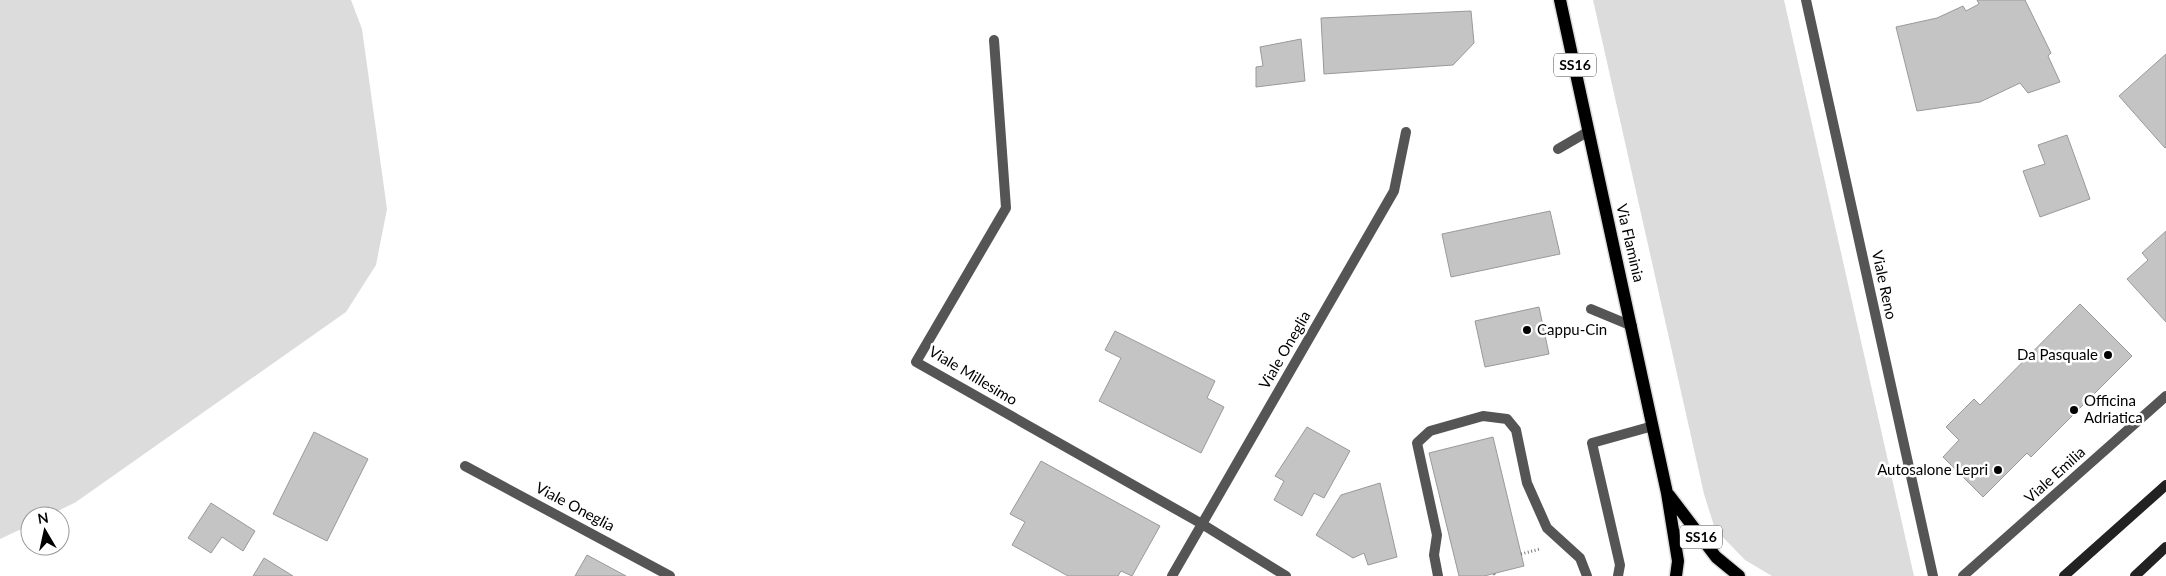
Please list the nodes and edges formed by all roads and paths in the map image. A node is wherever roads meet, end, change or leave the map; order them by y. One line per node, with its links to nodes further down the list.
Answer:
1 (1560, 0): 4 (main road, Via Flaminia / SS16)
2 (1806, 0): 24 (street, Viale Reno)
3 (994, 40): 14 (street, Viale Millesimo)
4 (1589, 131): 6 (street); 8 (main road, Via Flaminia / SS16)
5 (1406, 132): 14 (street, Viale Oneglia)
6 (1558, 149)
7 (1591, 309): 8 (street)
8 (1632, 326): 10 (main road, Via Flaminia / SS16)
9 (2166, 396): 25 (street, Viale Emilia)
10 (1653, 426): 13 (main road, Via Flaminia / SS16); 21 (street)
11 (465, 466): 16 (street, Viale Oneglia)
12 (2166, 485): 26 (street)
13 (1667, 493): 22 (main road, Via Flaminia / SS16); 23 (main road, Via Flaminia / SS16)
14 (1202, 524): 17 (street, Viale Oneglia); 18 (street, Viale Millesimo)
15 (2166, 547): 27 (street)
16 (670, 576)
17 (1172, 576)
18 (1286, 576)
19 (1438, 576): 20 (street)
20 (1587, 576)
21 (1618, 576)
22 (1676, 576)
23 (1739, 576)
24 (1933, 576)
25 (1963, 576)
26 (2064, 576)
27 (2135, 576)

